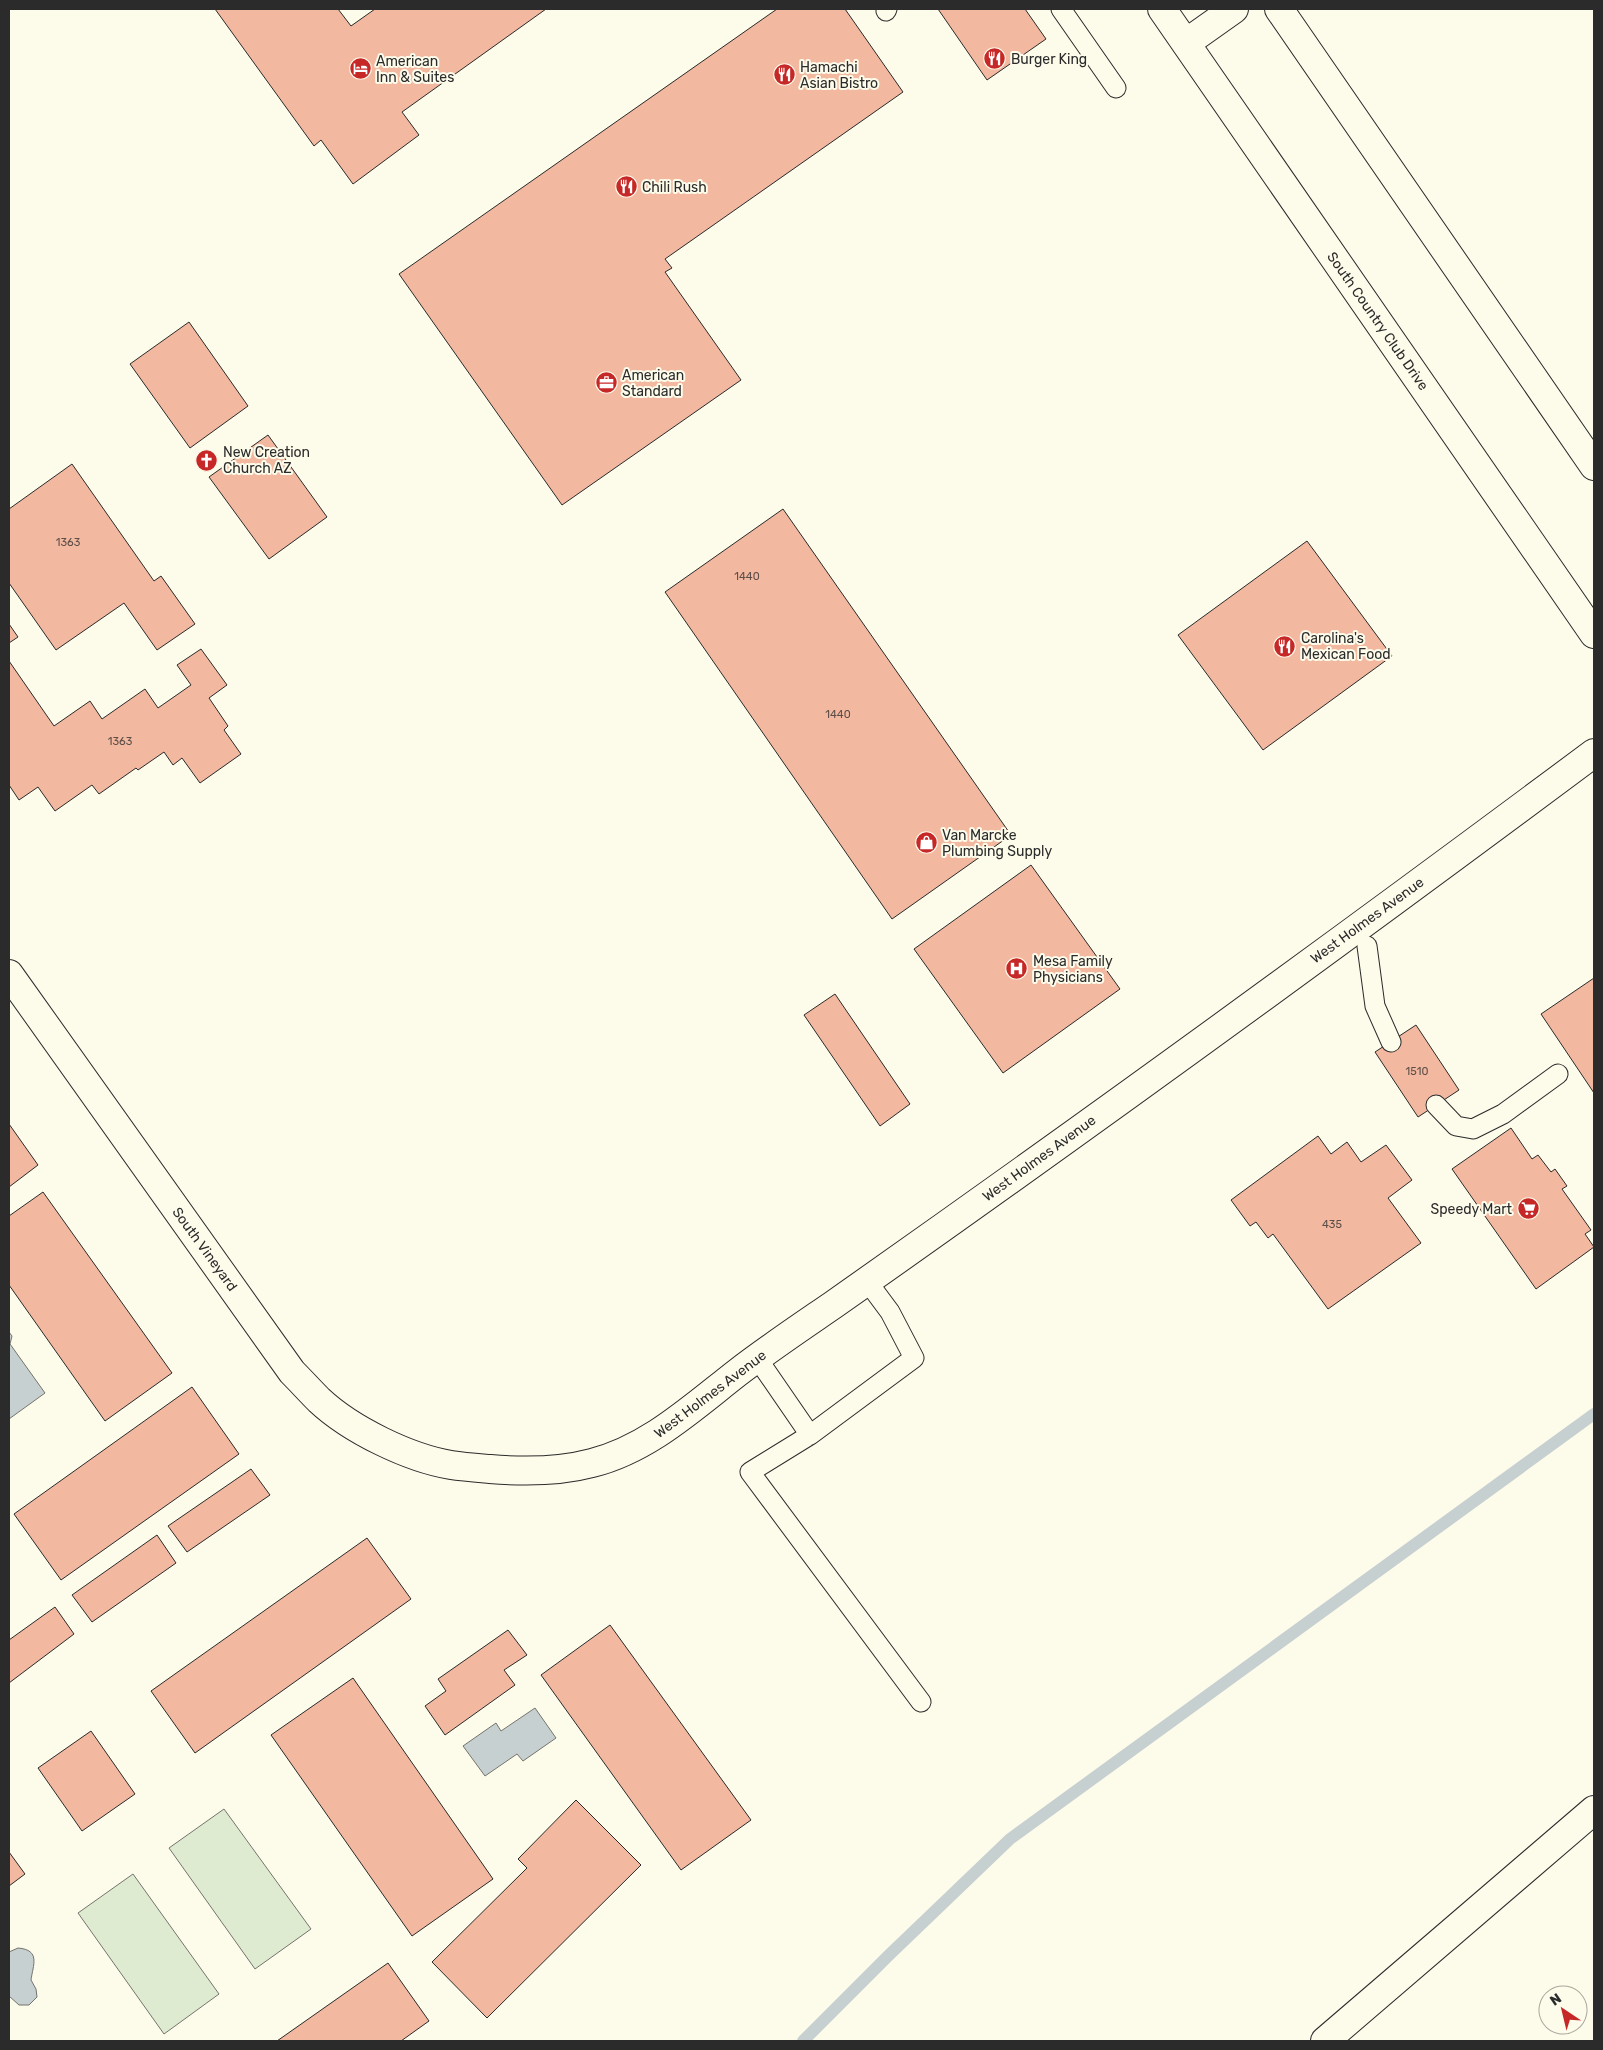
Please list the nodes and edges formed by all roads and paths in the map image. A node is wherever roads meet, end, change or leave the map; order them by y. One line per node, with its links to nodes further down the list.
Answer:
1 (1061, 9): 6 (lane)
2 (1162, 9): 5 (main road, South Country Club Drive)
3 (1234, 9): 5 (main road)
4 (1279, 9): 7 (main road)
5 (1186, 43): 8 (main road, South Country Club Drive)
6 (1116, 88)
7 (1594, 466)
8 (1594, 634)
9 (1594, 753): 15 (main road, West Holmes Avenue)
10 (1367, 946): 12 (lane)
11 (9, 974): 18 (main road, South Vineyard)
12 (1391, 1042)
13 (1558, 1074): 14 (lane)
14 (1436, 1106)
15 (867, 1281): 16 (main road, West Holmes Avenue); 17 (lane)
16 (757, 1358): 17 (lane); 18 (main road, West Holmes Avenue)
17 (810, 1435): 19 (lane)
18 (449, 1465)
19 (921, 1702)
20 (1594, 1810): 21 (main road)
21 (1325, 2041)

